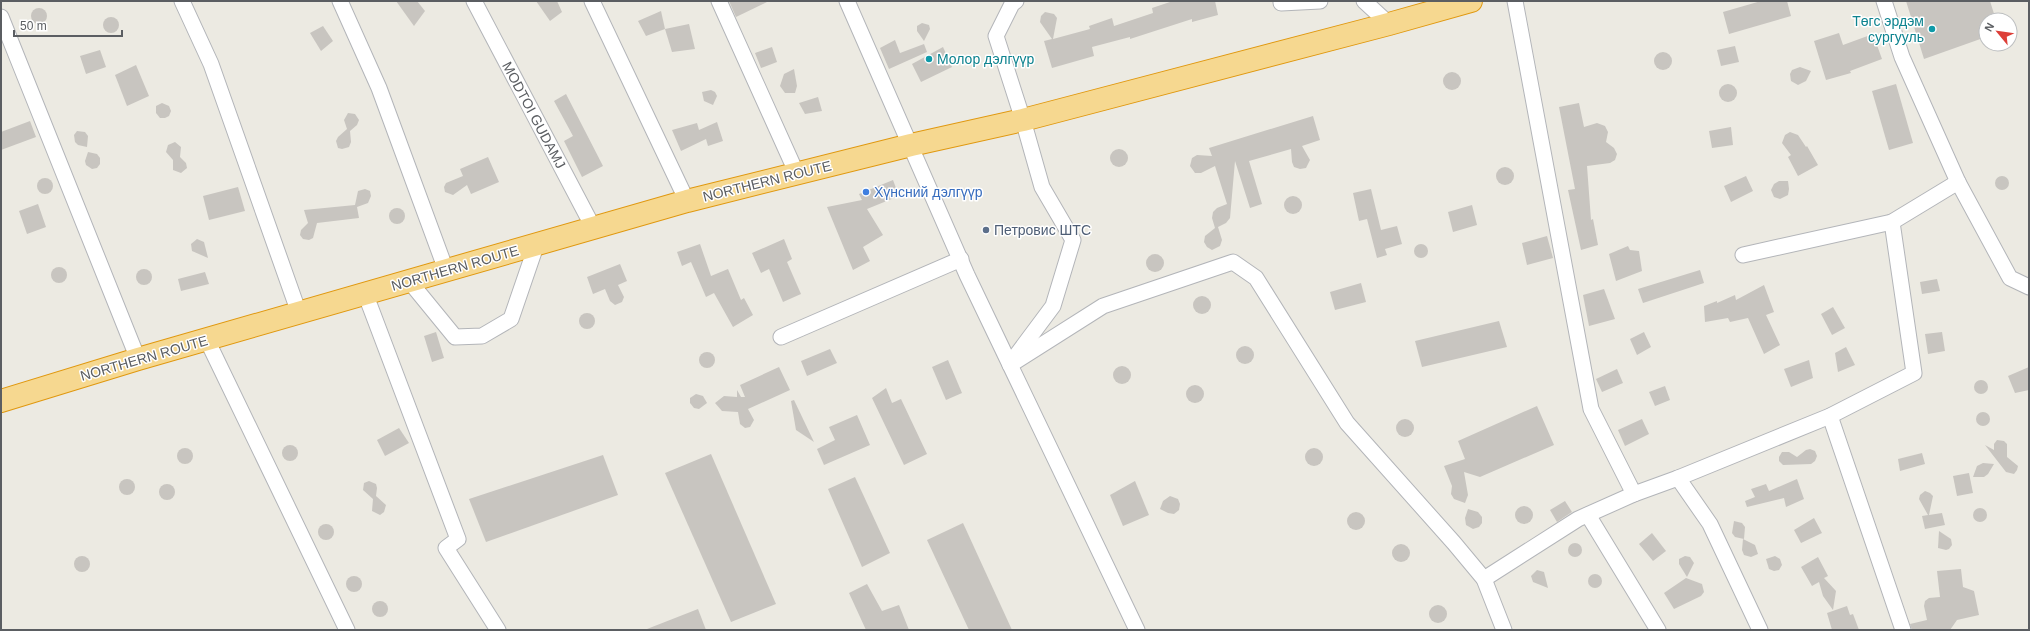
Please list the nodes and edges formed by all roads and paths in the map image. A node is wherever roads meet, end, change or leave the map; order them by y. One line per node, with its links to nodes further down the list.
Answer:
1 (182, 1): 30 (street)
2 (340, 1): 26 (street)
3 (474, 1): 22 (street, MODTOI GUDAMJ)
4 (592, 1): 20 (street)
5 (720, 1): 18 (street)
6 (847, 1): 17 (street)
7 (1016, 1): 16 (street)
8 (1281, 1): 9 (street)
9 (1320, 1)
10 (1364, 1): 15 (street)
11 (1471, 1): 15 (highway, NORTHERN ROUTE)
12 (1515, 1): 38 (street)
13 (1884, 1): 19 (street)
14 (1, 16): 33 (street)
15 (1389, 24): 16 (highway, NORTHERN ROUTE)
16 (1024, 120): 17 (highway, NORTHERN ROUTE); 34 (street)
17 (911, 145): 18 (highway, NORTHERN ROUTE); 25 (street)
18 (797, 174): 20 (highway, NORTHERN ROUTE)
19 (1958, 182): 21 (street); 28 (street)
20 (687, 201): 22 (highway, NORTHERN ROUTE)
21 (1892, 222): 24 (street); 36 (street)
22 (594, 229): 23 (highway, NORTHERN ROUTE)
23 (536, 246): 26 (highway, NORTHERN ROUTE); 27 (street)
24 (1744, 255)
25 (960, 259): 31 (street); 34 (street)
26 (446, 270): 27 (highway, NORTHERN ROUTE)
27 (410, 282): 29 (highway, NORTHERN ROUTE)
28 (2029, 287)
29 (365, 294): 30 (highway, NORTHERN ROUTE); 42 (street)
30 (300, 313): 32 (highway, NORTHERN ROUTE)
31 (781, 337)
32 (207, 340): 33 (highway, NORTHERN ROUTE); 41 (street)
33 (138, 359): 35 (highway, NORTHERN ROUTE)
34 (1010, 364): 40 (street); 43 (street)
35 (1, 400)
36 (1830, 416): 37 (street); 47 (street)
37 (1678, 478): 38 (street); 46 (street)
38 (1634, 494): 39 (street)
39 (1588, 515): 40 (street); 45 (street)
40 (1484, 580): 44 (street)
41 (347, 630)
42 (498, 630)
43 (1137, 630)
44 (1504, 630)
45 (1658, 630)
46 (1760, 630)
47 (1903, 630)

